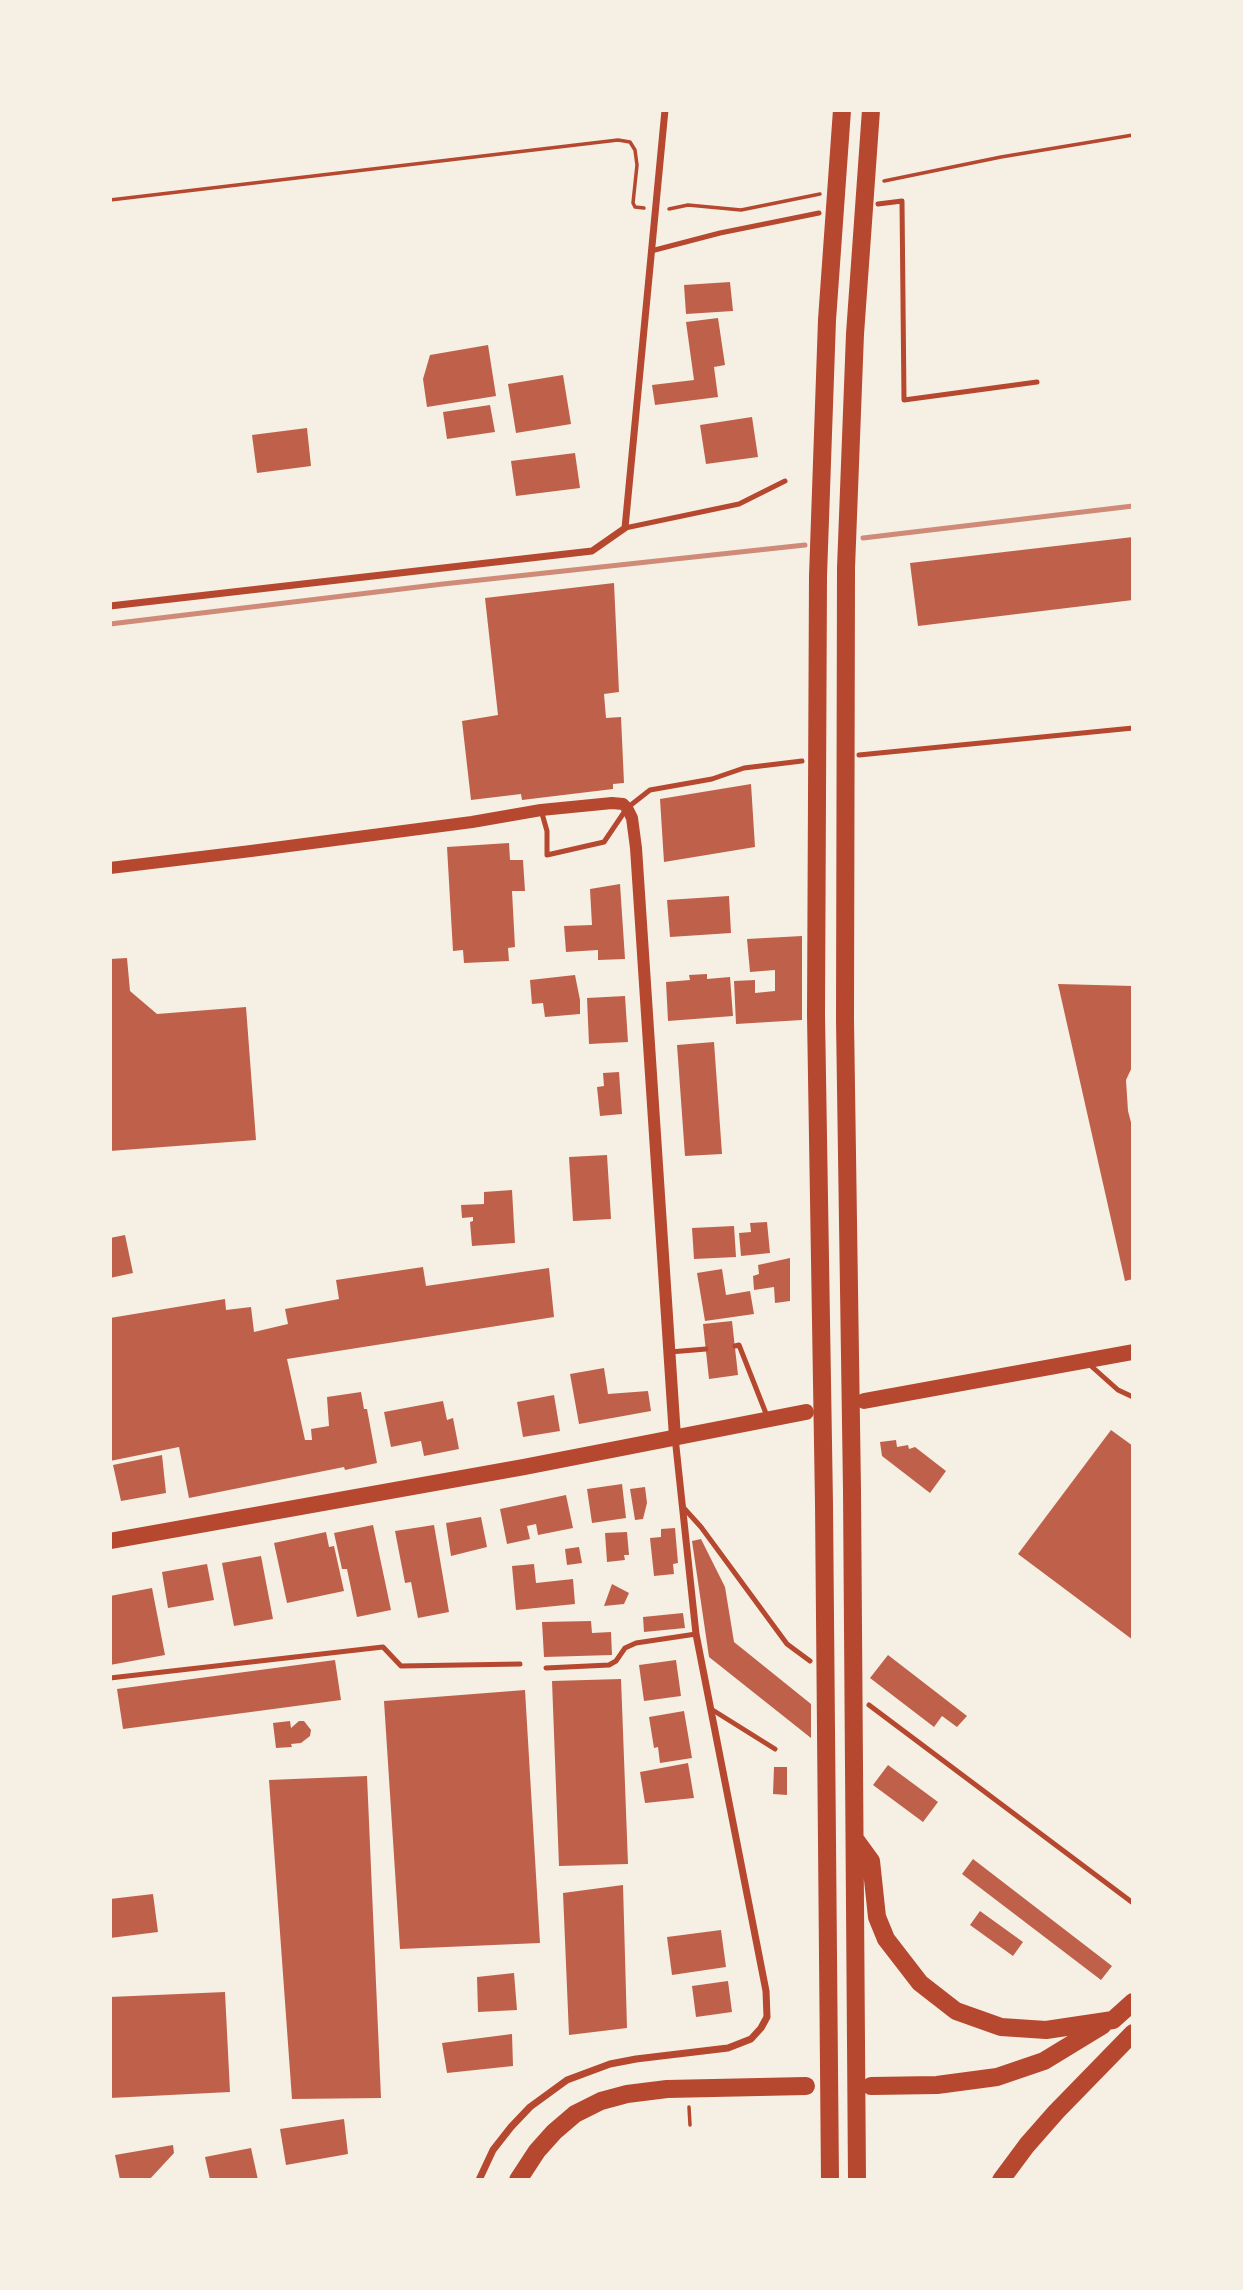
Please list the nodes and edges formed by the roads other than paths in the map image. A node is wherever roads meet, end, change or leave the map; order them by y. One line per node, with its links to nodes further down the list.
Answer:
1 (665, 110): 6 (street)
2 (842, 110): 47 (highway)
3 (871, 110): 37 (highway)
4 (878, 204): 7 (lane)
5 (819, 213): 6 (lane)
6 (651, 251): 9 (street)
7 (1037, 382)
8 (785, 481): 9 (lane)
9 (625, 528): 10 (street)
10 (110, 606)
11 (1133, 728): 12 (lane)
12 (859, 755)
13 (802, 761): 14 (lane)
14 (625, 806): 15 (street); 15 (lane); 19 (street)
15 (541, 810): 16 (street)
16 (110, 867)
17 (735, 1346): 25 (lane)
18 (706, 1349): 19 (lane)
19 (669, 1352): 26 (street)
20 (1133, 1352): 21 (main road)
21 (1084, 1361): 22 (lane); 23 (main road)
22 (1133, 1397)
23 (864, 1401)
24 (806, 1412): 25 (main road)
25 (768, 1419): 26 (main road)
26 (675, 1437): 27 (street); 28 (main road)
27 (682, 1506): 29 (street); 30 (lane)
28 (110, 1541)
29 (696, 1634): 32 (lane); 35 (street)
30 (810, 1661)
31 (520, 1664): 33 (lane)
32 (546, 1668)
33 (110, 1678)
34 (869, 1705): 38 (lane)
35 (711, 1709): 36 (lane); 45 (street)
36 (775, 1749)
37 (855, 1832): 41 (highway); 48 (highway)
38 (1133, 1903)
39 (1133, 2002): 41 (highway)
40 (1133, 2011): 41 (highway)
41 (1113, 2020): 44 (highway)
42 (1133, 2033): 49 (highway)
43 (806, 2086): 46 (highway)
44 (871, 2086)
45 (479, 2180)
46 (518, 2180)
47 (830, 2180)
48 (857, 2180)
49 (1001, 2180)

